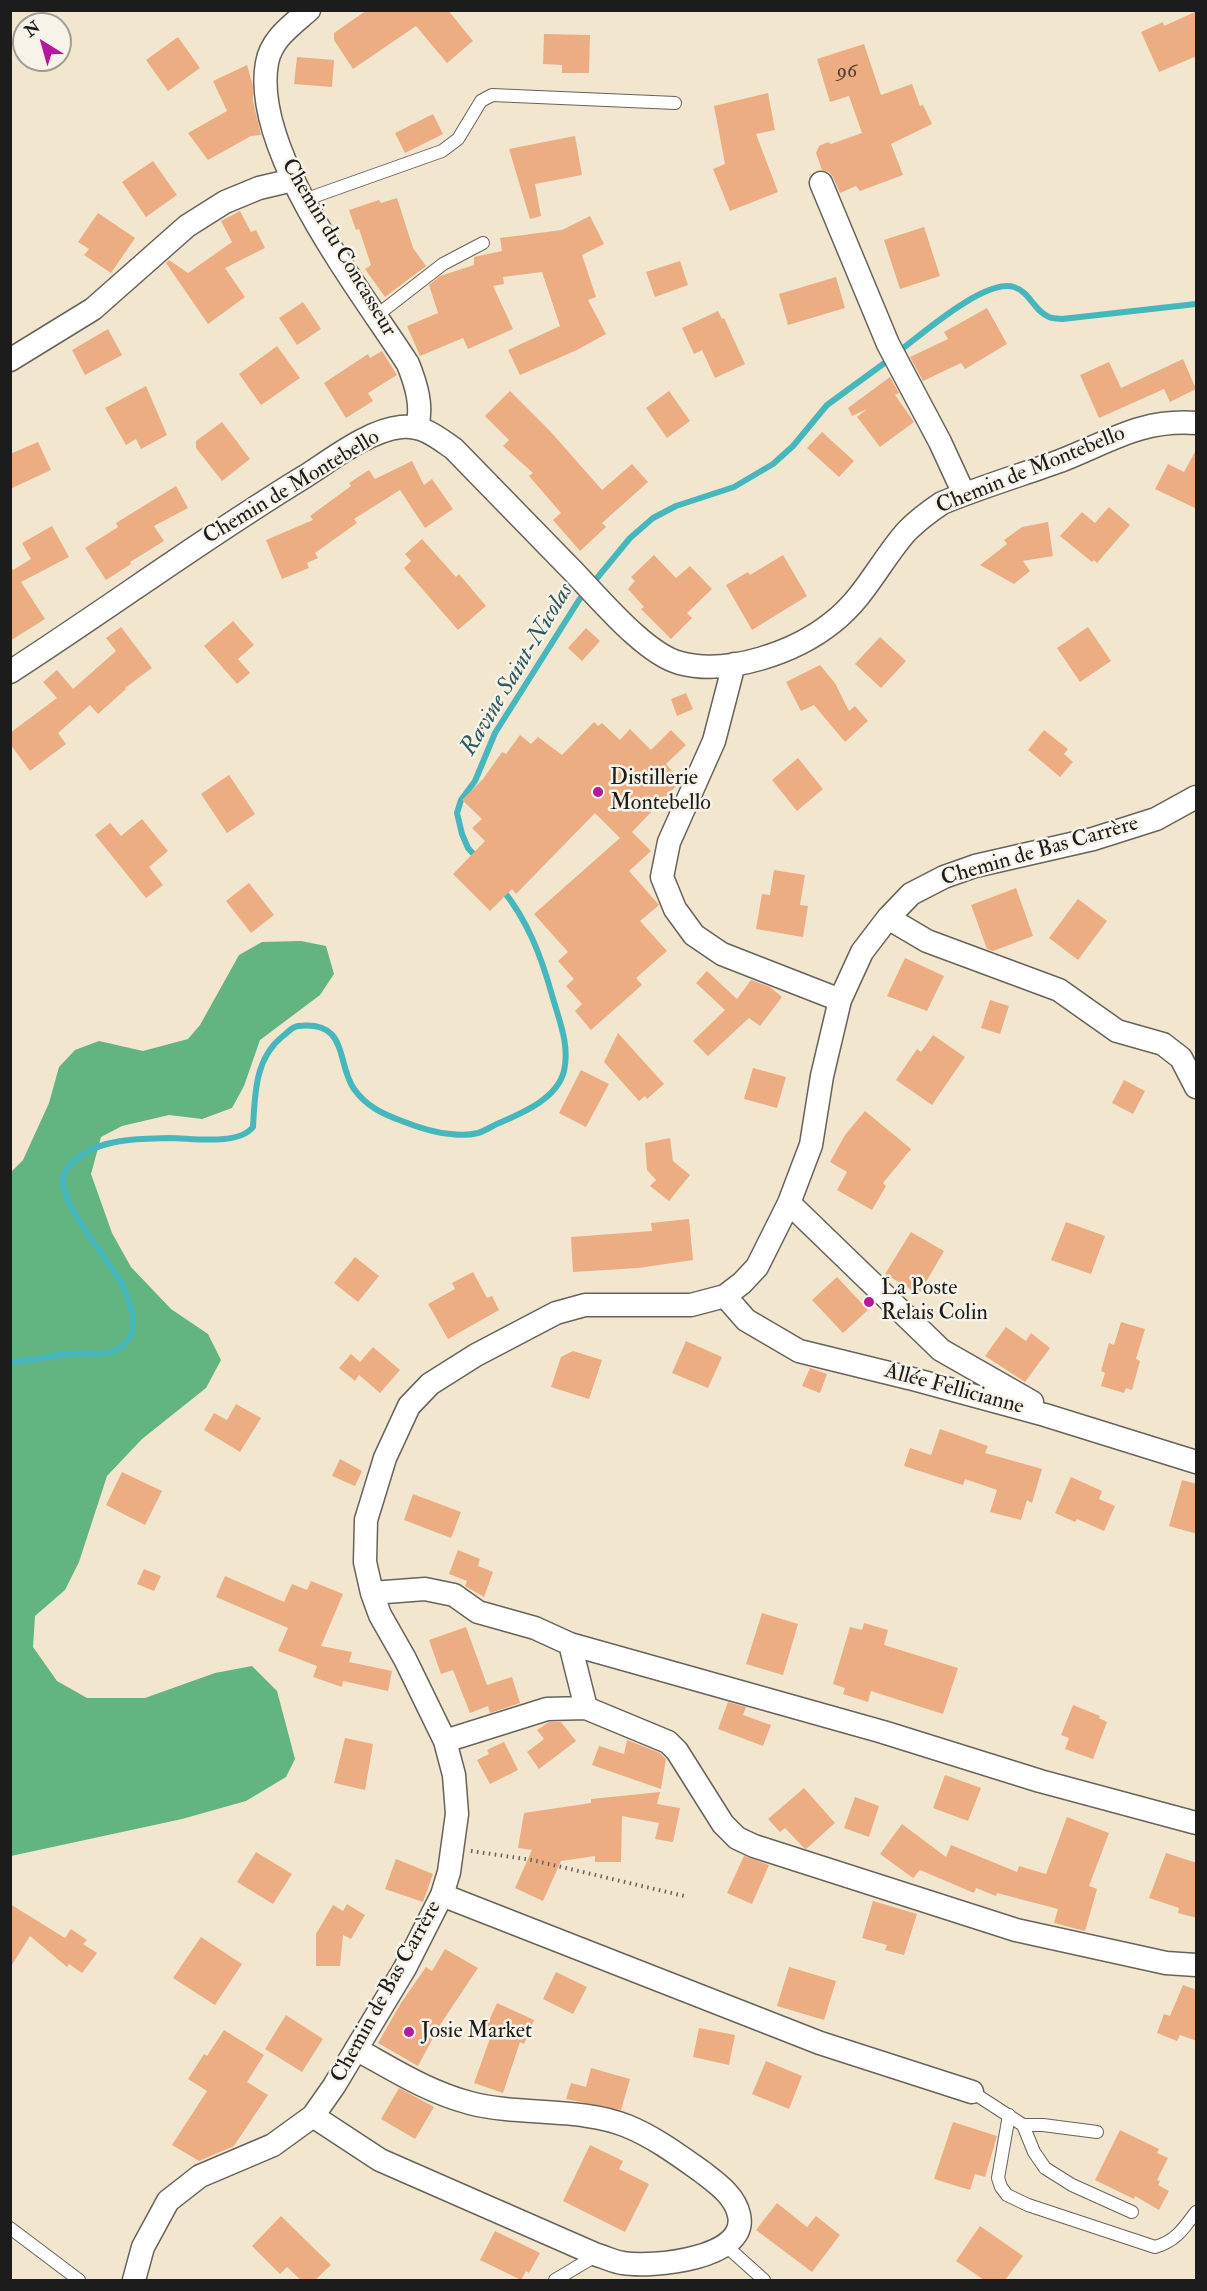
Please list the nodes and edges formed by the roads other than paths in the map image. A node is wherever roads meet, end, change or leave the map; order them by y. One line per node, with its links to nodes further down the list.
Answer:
1 (309, 10): 3 (street, Chemin du Concasseur)
2 (675, 103): 5 (lane)
3 (293, 180): 5 (street, Chemin du Concasseur); 8 (street)
4 (821, 183): 11 (street)
5 (304, 200): 7 (street, Chemin du Concasseur)
6 (483, 243): 7 (lane)
7 (376, 315): 10 (street, Chemin du Concasseur)
8 (10, 360)
9 (1197, 423): 11 (street, Chemin de Montebello)
10 (417, 427): 12 (street, Chemin de Montebello); 13 (street, Chemin de Montebello)
11 (964, 494): 12 (street, Chemin de Montebello)
12 (734, 664): 16 (street)
13 (10, 672)
14 (1197, 797): 15 (street, Chemin de Bas Carrère)
15 (888, 918): 16 (street, Chemin de Bas Carrère); 17 (street)
16 (840, 1000): 18 (street, Chemin de Bas Carrère)
17 (1197, 1087)
18 (789, 1203): 19 (street, Chemin de Bas Carrère); 20 (street)
19 (724, 1296): 20 (street, Allée Fellicianne); 22 (street, Chemin de Bas Carrère)
20 (1045, 1415): 21 (street, Allée Fellicianne)
21 (1197, 1462)
22 (372, 1593): 23 (street); 25 (street, Chemin de Bas Carrère)
23 (570, 1644): 24 (street); 26 (street)
24 (586, 1708): 25 (street); 28 (street)
25 (445, 1741): 27 (street, Chemin de Bas Carrère)
26 (1197, 1823)
27 (442, 1895): 29 (street, Chemin de Bas Carrère); 30 (street)
28 (1197, 1965)
29 (356, 2049): 31 (street, Chemin de Bas Carrère); 38 (street)
30 (972, 2092): 32 (lane)
31 (313, 2115): 39 (street); 42 (street, Chemin de Bas Carrère)
32 (1009, 2115): 33 (lane); 36 (lane)
33 (1023, 2125): 34 (lane); 35 (lane)
34 (1097, 2132)
35 (1132, 2211)
36 (1197, 2212)
37 (10, 2228): 41 (lane)
38 (725, 2245): 40 (street); 44 (lane)
39 (597, 2255): 40 (street); 43 (lane)
40 (624, 2272)
41 (79, 2280)
42 (134, 2280)
43 (555, 2280)
44 (764, 2280)

